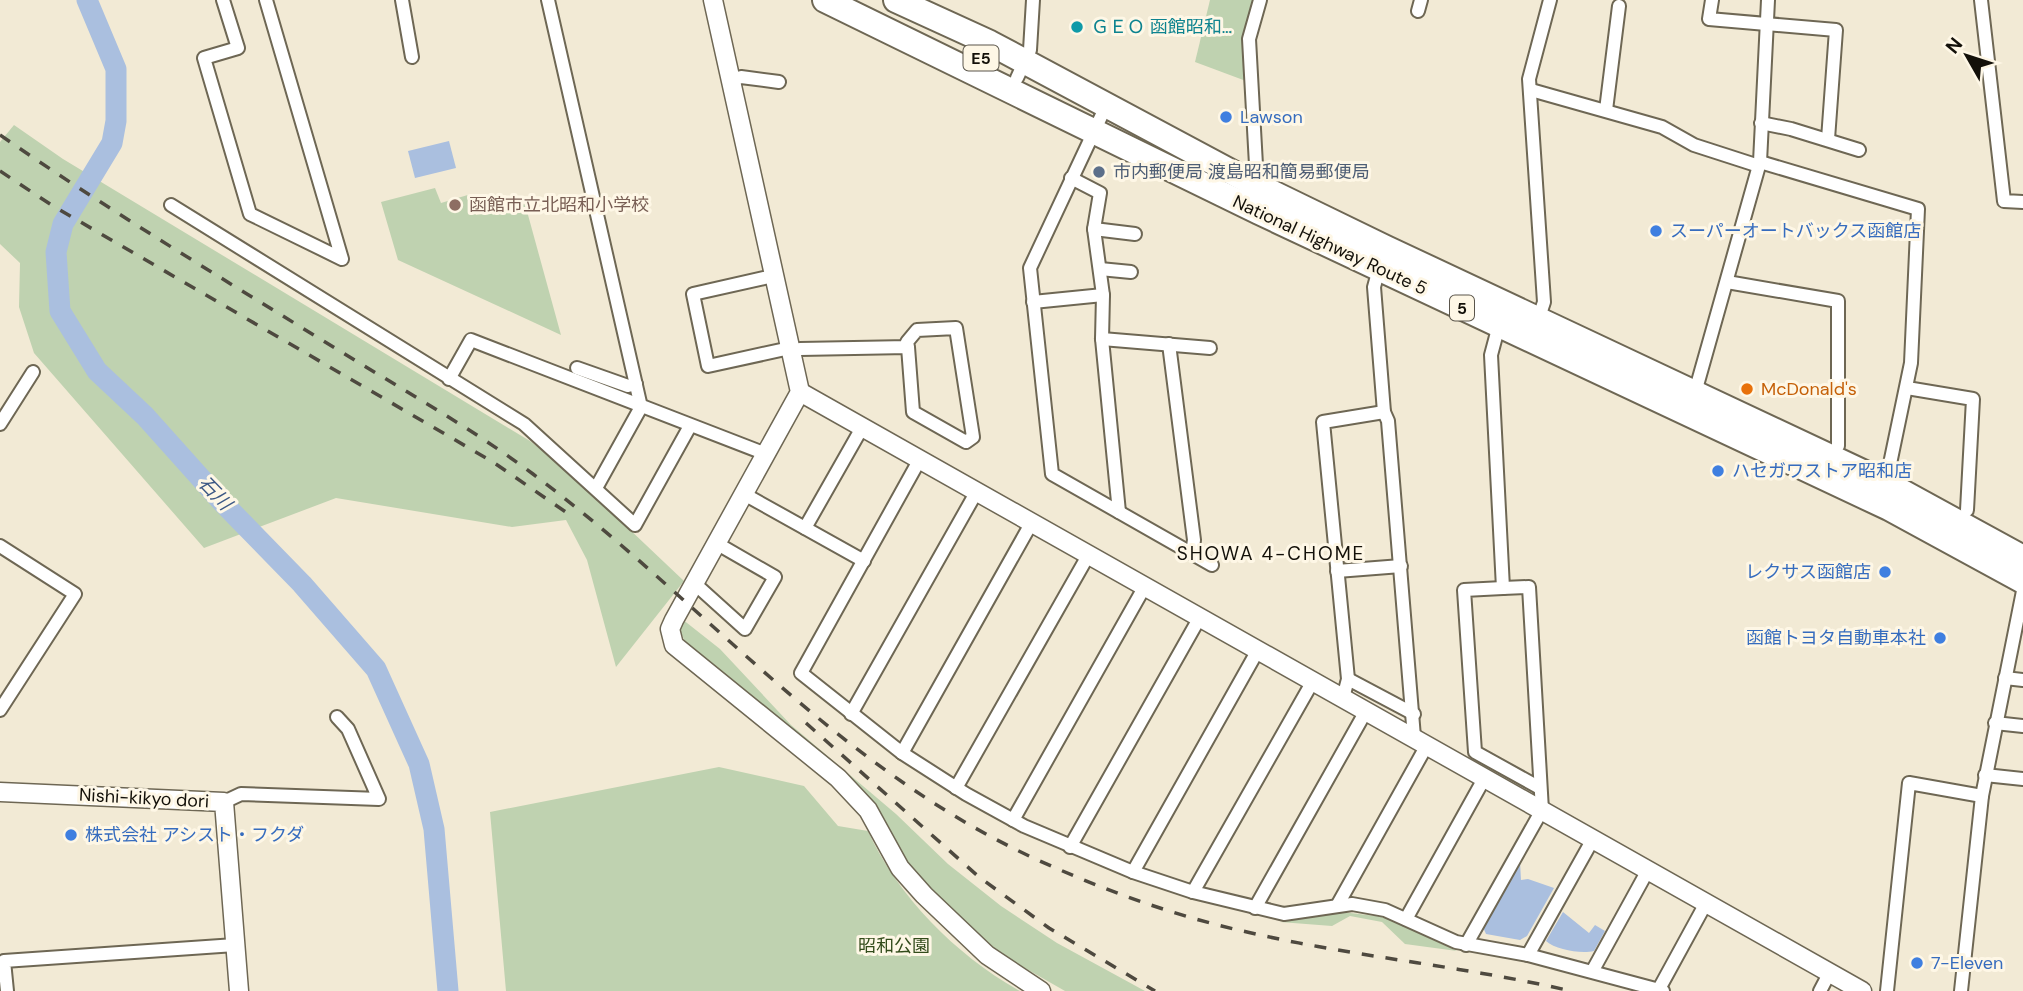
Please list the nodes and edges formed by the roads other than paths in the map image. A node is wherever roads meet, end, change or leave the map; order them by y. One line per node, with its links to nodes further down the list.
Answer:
1 (223, 0): 2 (street)
2 (267, 0)
3 (402, 0): 17 (street)
4 (548, 0): 52 (street)
5 (713, 0): 19 (street)
6 (825, 0): 15 (highway, National Highway Route 5 / 5)
7 (858, 0): 15 (highway, E5)
8 (1033, 0): 18 (street)
9 (1260, 0): 30 (street)
10 (1550, 0): 21 (street)
11 (1712, 0): 16 (street)
12 (1768, 0): 16 (street)
13 (1980, 0): 31 (street)
14 (1619, 6): 23 (street)
15 (906, 13): 18 (highway, E5); 25 (highway, National Highway Route 5 / 5)
16 (1767, 26): 24 (street); 26 (street)
17 (412, 57)
18 (1022, 71): 22 (highway, National Highway Route 5 / 5); 25 (highway, E5)
19 (731, 81): 20 (street); 38 (street)
20 (779, 82)
21 (1531, 90): 23 (street); 42 (street)
22 (1106, 106): 25 (street); 30 (highway, National Highway Route 5 / 5)
23 (1606, 110): 28 (street)
24 (1762, 124): 26 (street); 28 (street)
25 (1095, 130): 29 (street); 35 (highway, National Highway Route 5 / 5)
26 (1828, 139): 27 (street)
27 (1859, 150)
28 (1760, 164): 39 (street); 53 (street)
29 (1071, 178): 33 (street); 41 (street)
30 (1250, 182): 35 (highway, National Highway Route 5 / 5)
31 (2023, 202)
32 (171, 205): 51 (street)
33 (1094, 229): 34 (street); 36 (street)
34 (1136, 234)
35 (1383, 258): 42 (highway, National Highway Route 5 / 5); 43 (highway, National Highway Route 5 / 5); 57 (street)
36 (1100, 269): 37 (street); 40 (street)
37 (1131, 272)
38 (773, 276): 48 (street); 48 (street)
39 (1727, 282): 55 (street); 61 (street)
40 (1103, 295): 41 (street); 44 (street)
41 (1032, 302): 69 (street)
42 (1538, 320): 55 (highway, National Highway Route 5 / 5)
43 (1499, 325): 55 (highway, National Highway Route 5 / 5); 84 (street)
44 (1102, 339): 45 (street); 69 (street)
45 (1169, 344): 47 (street); 75 (street)
46 (908, 347): 46 (street); 48 (street)
47 (1210, 348)
48 (790, 350): 54 (street)
49 (577, 368): 52 (street)
50 (33, 372): 58 (street)
51 (449, 379): 56 (street); 65 (street)
52 (636, 384): 56 (street)
53 (1907, 388): 64 (street); 68 (street)
54 (800, 393): 60 (street); 62 (street)
55 (1691, 404): 64 (highway, National Highway Route 5 / 5); 81 (highway, National Highway Route 5 / 5)
56 (641, 407): 59 (street); 65 (street)
57 (1384, 412): 79 (street); 80 (street)
58 (0, 424)
59 (690, 426): 62 (street); 65 (street)
60 (863, 426): 63 (street); 71 (street)
61 (1838, 446)
62 (766, 454): 67 (street)
63 (920, 459): 66 (street); 77 (street)
64 (1886, 483): 76 (highway, National Highway Route 5 / 5)
65 (596, 488)
66 (977, 491): 70 (street); 96 (street)
67 (744, 494): 71 (street); 72 (street)
68 (1967, 510)
69 (1119, 512): 75 (street)
70 (1032, 522): 74 (street); 102 (street)
71 (805, 528): 77 (street)
72 (716, 543): 82 (street); 82 (street)
73 (0, 545): 93 (street)
74 (1089, 554): 83 (street); 106 (street)
75 (1192, 554): 78 (street)
76 (2023, 558)
77 (864, 561): 96 (street)
78 (1212, 565)
79 (1401, 566): 80 (street); 95 (street)
80 (1337, 570): 89 (street)
81 (2023, 581)
82 (694, 583): 130 (street)
83 (1145, 586): 86 (street); 112 (street)
84 (1503, 588): 101 (street); 107 (street)
85 (2023, 591): 88 (street)
86 (1200, 617): 87 (street); 114 (street)
87 (1258, 650): 91 (street); 116 (street)
88 (2005, 678): 90 (street); 98 (street)
89 (1348, 679): 92 (street); 95 (street)
90 (2023, 680)
91 (1313, 681): 92 (street); 117 (street)
92 (1343, 698): 94 (street)
93 (0, 710)
94 (1366, 711): 100 (street); 120 (street)
95 (1414, 713): 100 (street)
96 (851, 714): 102 (street)
97 (337, 718): 110 (street)
98 (1995, 723): 99 (street); 104 (street)
99 (2023, 726)
100 (1421, 741): 103 (street); 119 (street)
101 (1475, 752): 103 (street); 107 (street)
102 (902, 753): 106 (street)
103 (1480, 774): 111 (street); 121 (street)
104 (1985, 775): 105 (street); 109 (street)
105 (2023, 779)
106 (956, 788): 112 (street)
107 (1540, 788): 111 (street)
108 (0, 792): 110 (street, Nishi-kikyo dori)
109 (1982, 796): 133 (street); 134 (street)
110 (224, 802): 122 (street, Nishi-kikyo dori)
111 (1542, 810): 113 (street); 123 (street)
112 (1013, 820): 114 (street)
113 (1593, 839): 115 (street); 124 (street)
114 (1070, 847): 116 (street)
115 (1648, 870): 118 (street); 125 (street)
116 (1133, 872): 117 (street)
117 (1193, 892): 120 (street)
118 (1706, 903): 126 (street); 127 (street)
119 (1338, 906): 120 (street); 121 (street)
120 (1255, 908)
121 (1406, 919): 123 (street)
122 (235, 944): 128 (street); 129 (street, Nishi-kikyo dori)
123 (1466, 945): 124 (street)
124 (1528, 955): 125 (street)
125 (1592, 970): 127 (street)
126 (1830, 972): 131 (street); 132 (street)
127 (1661, 990)
128 (7, 991)
129 (239, 991)
130 (1041, 991)
131 (1820, 991)
132 (1862, 991)
133 (1887, 991)
134 (1961, 991)

